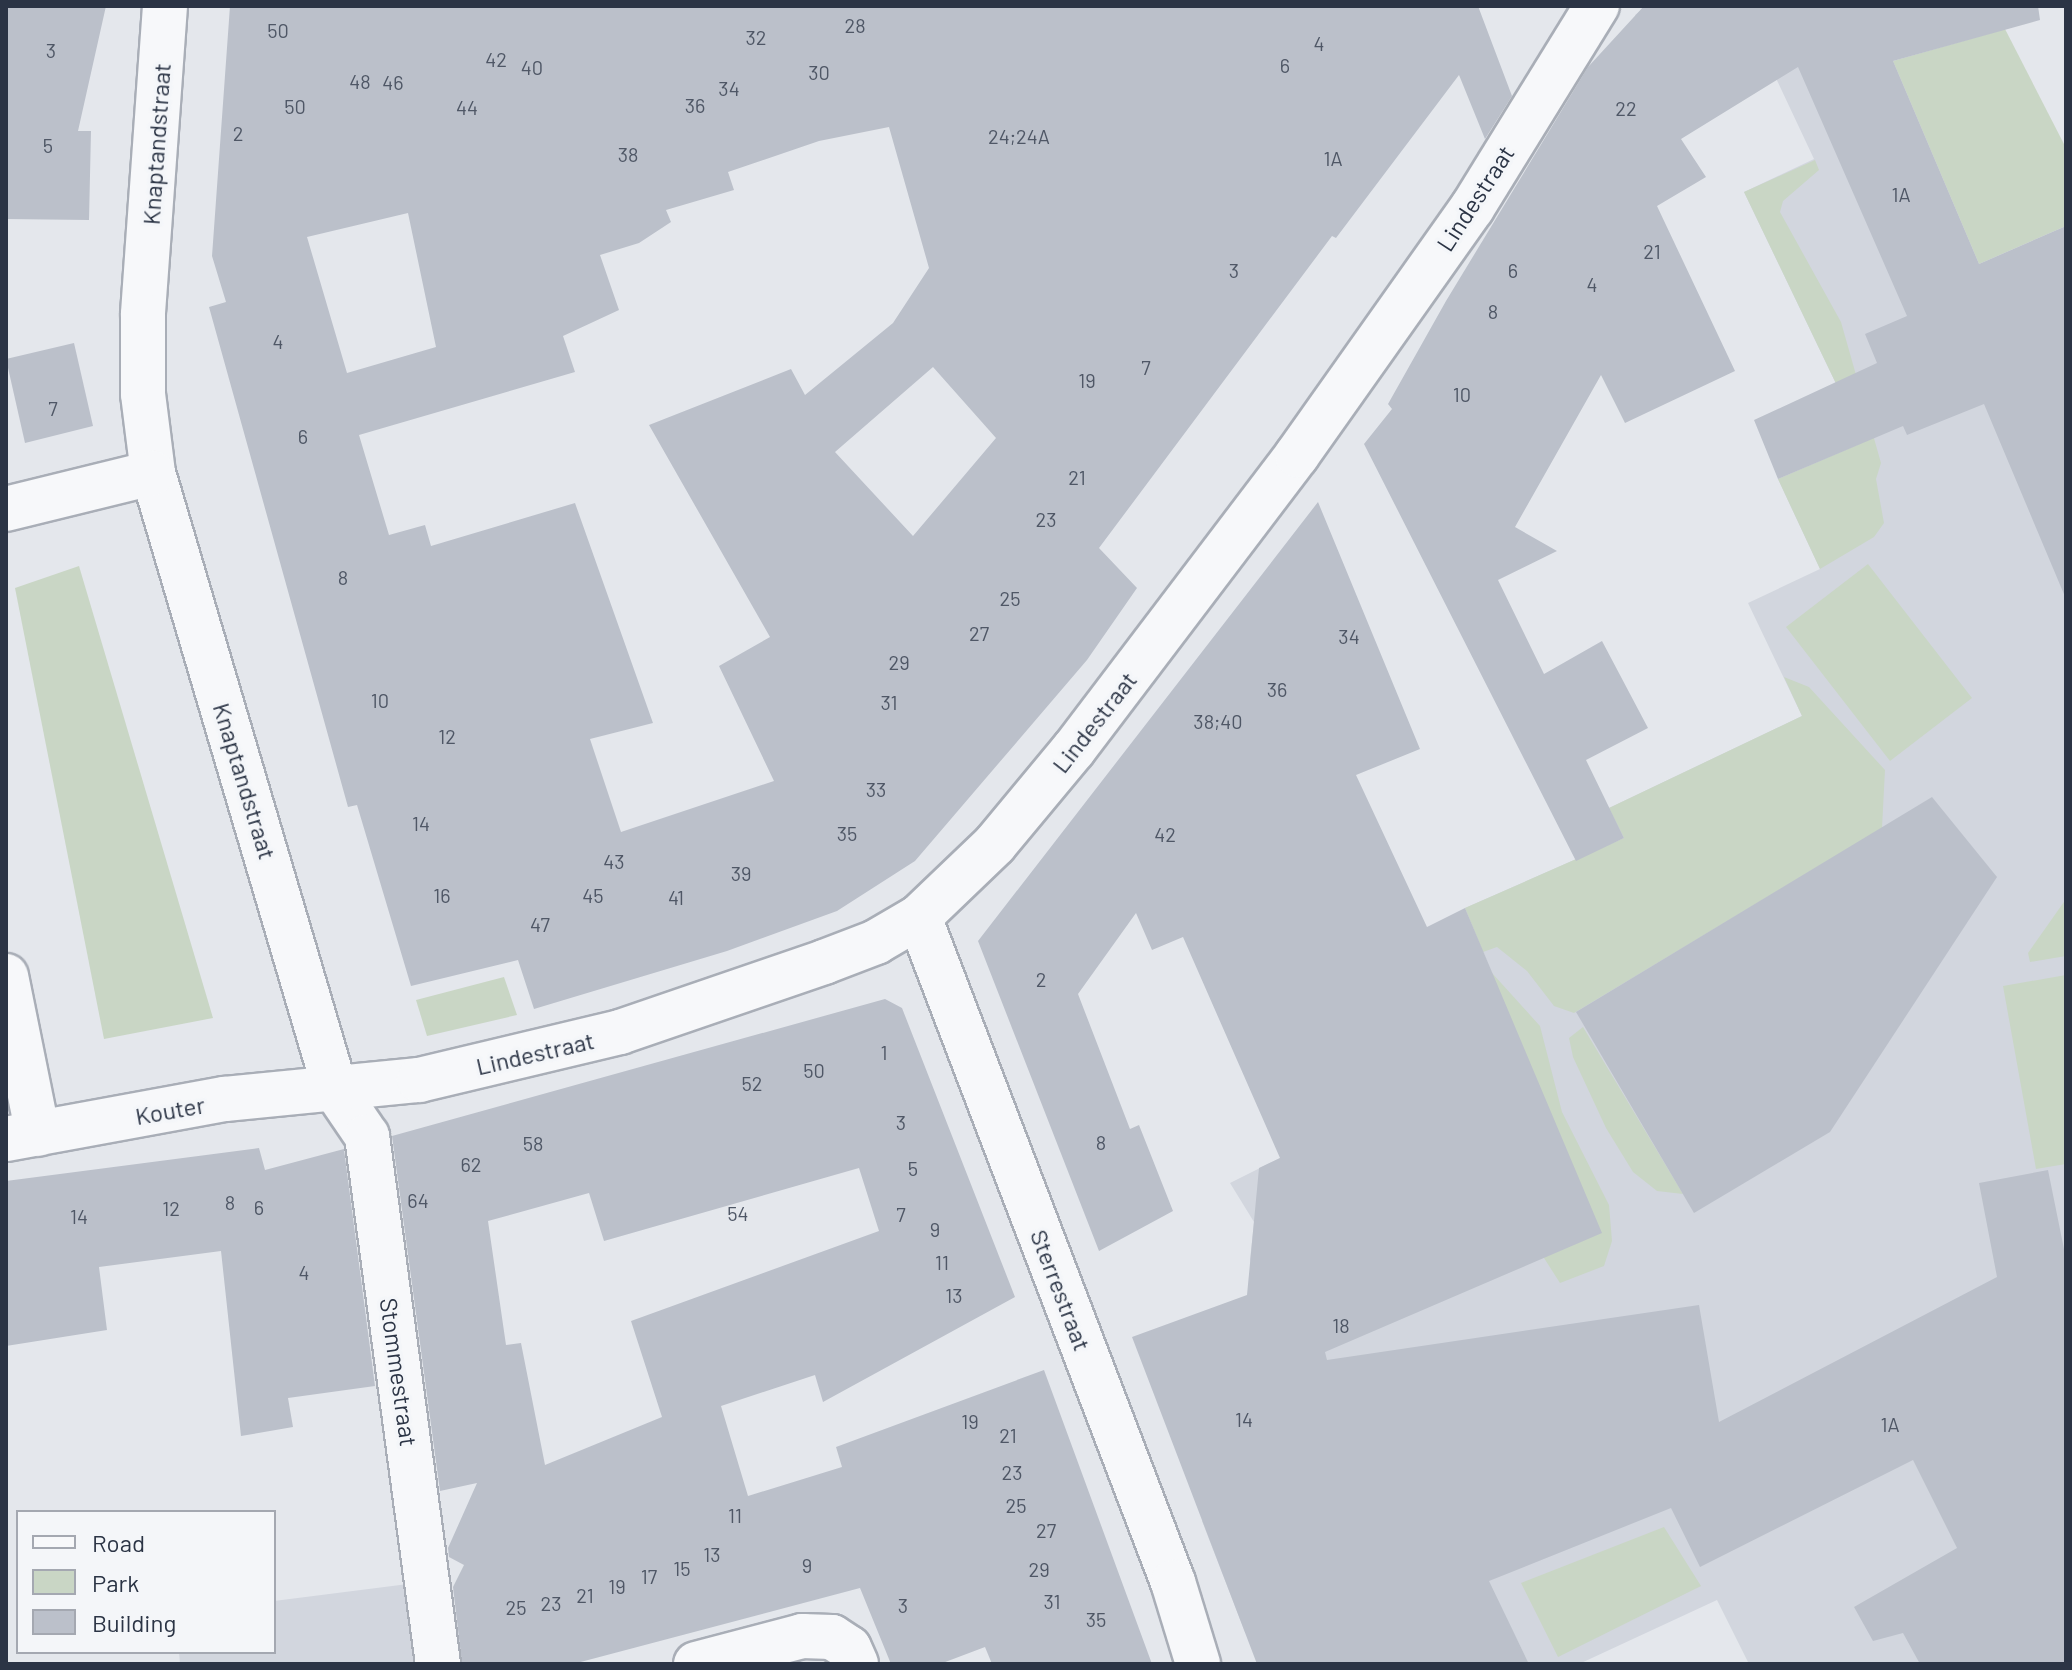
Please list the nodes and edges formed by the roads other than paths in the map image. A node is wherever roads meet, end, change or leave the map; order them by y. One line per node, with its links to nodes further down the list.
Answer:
1 (165, 6): 3 (street, Knaptandstraat)
2 (1597, 6): 5 (street, Lindestraat)
3 (153, 473): 4 (street); 7 (street, Knaptandstraat)
4 (6, 509)
5 (919, 917): 7 (street, Lindestraat); 12 (street, Sterrestraat)
6 (6, 976): 8 (street)
7 (335, 1089): 8 (street, Kouter); 9 (street, Stommestraat)
8 (22, 1136)
9 (438, 1664)
10 (696, 1664): 11 (street)
11 (856, 1664)
12 (1198, 1664)

